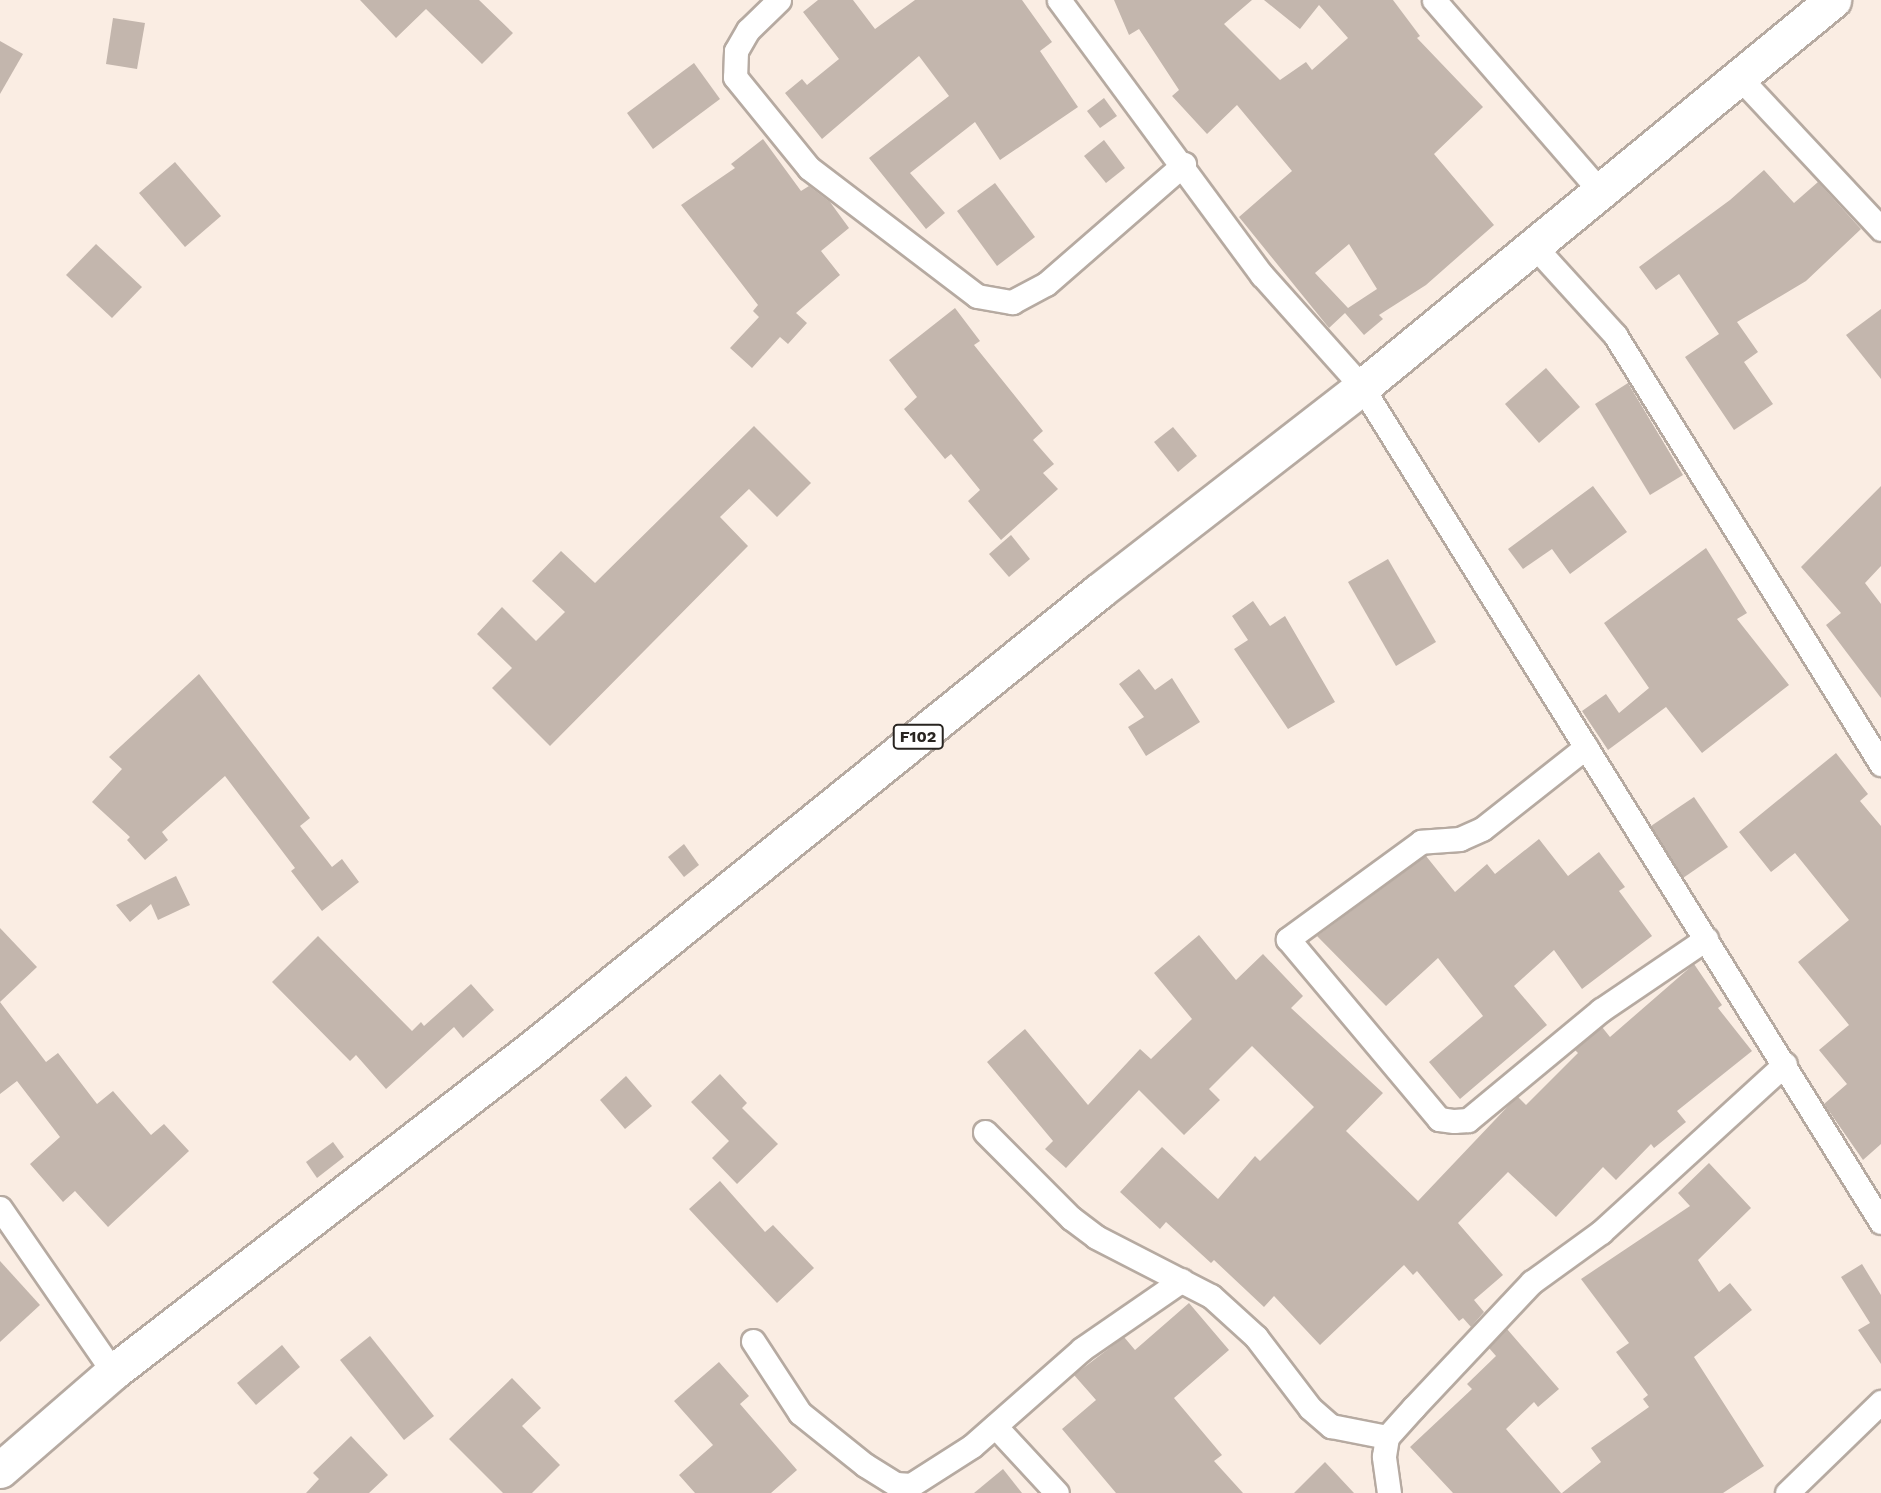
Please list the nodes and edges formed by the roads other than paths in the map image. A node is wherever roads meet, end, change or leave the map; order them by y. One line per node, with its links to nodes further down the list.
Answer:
1 (779, 0): 6 (street)
2 (1059, 0): 6 (street)
3 (1434, 0): 7 (street)
4 (1820, 4): 5 (main road, F102)
5 (1739, 76): 7 (main road, F102); 8 (street)
6 (1184, 164): 10 (street)
7 (1600, 191): 9 (main road, F102)
8 (1881, 229)
9 (1535, 247): 10 (main road, F102); 12 (street)
10 (1362, 387): 11 (street); 20 (main road, F102)
11 (1586, 747): 13 (street); 13 (street)
12 (1881, 764)
13 (1706, 939): 14 (street)
14 (1785, 1064): 17 (street); 23 (street)
15 (985, 1132): 18 (street)
16 (0, 1208): 20 (street)
17 (1881, 1222)
18 (1182, 1280): 22 (street); 23 (street)
19 (753, 1342): 22 (street)
20 (113, 1372): 24 (main road, F102)
21 (1881, 1402): 27 (street)
22 (995, 1426): 25 (street)
23 (1387, 1437): 26 (street)
24 (0, 1470)
25 (1057, 1493)
26 (1389, 1493)
27 (1787, 1493)

